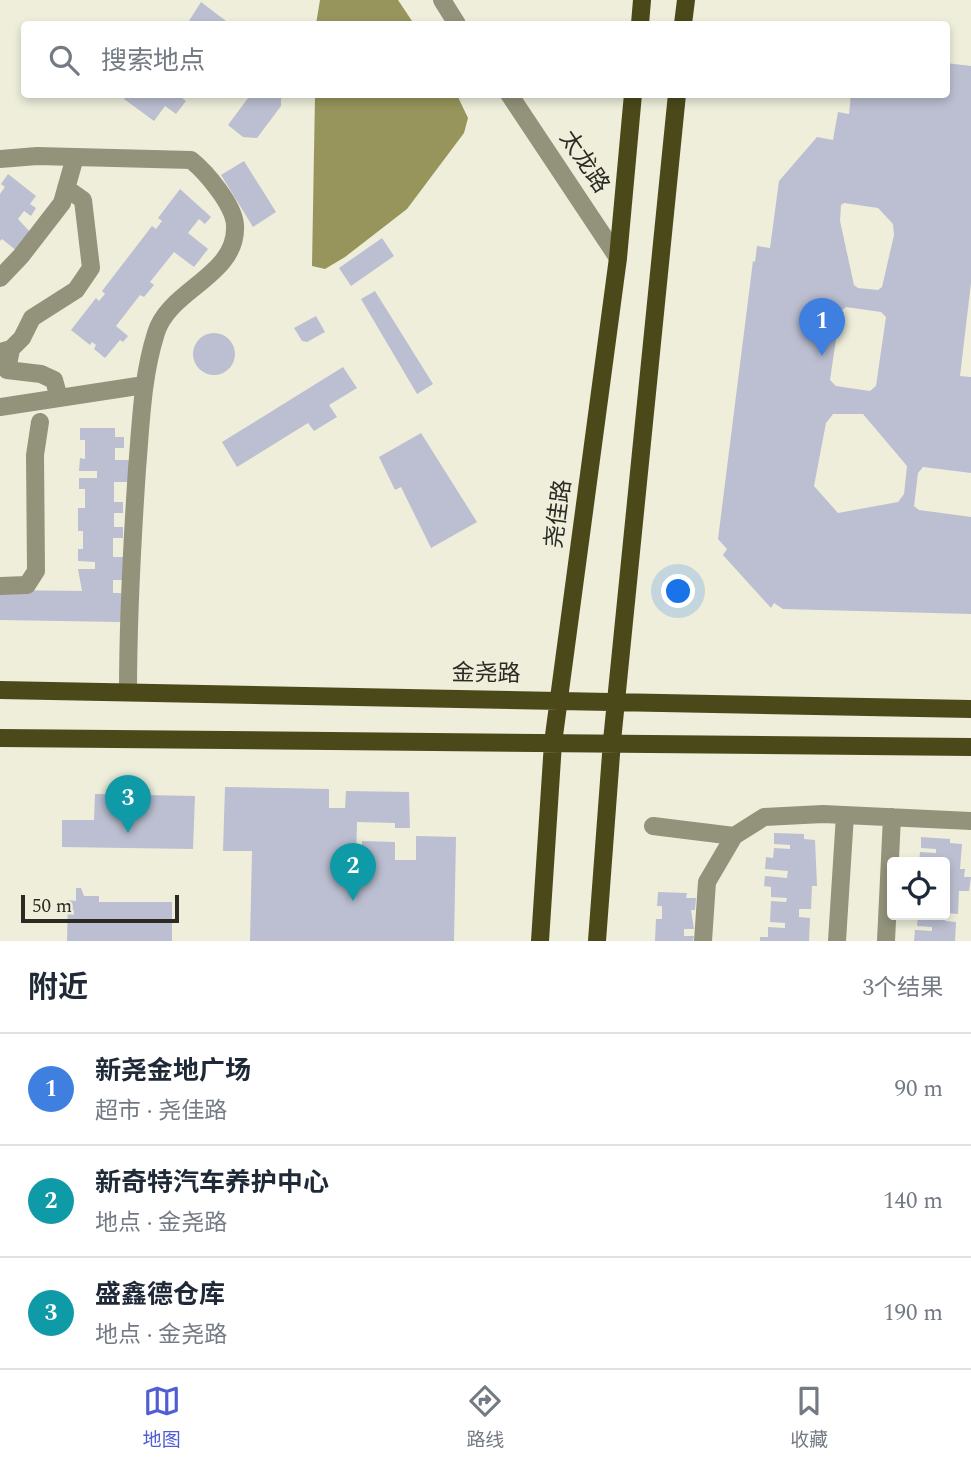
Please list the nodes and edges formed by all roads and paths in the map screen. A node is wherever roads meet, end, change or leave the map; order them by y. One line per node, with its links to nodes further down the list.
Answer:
1 (442, 0): 4 (street)
2 (642, 0): 5 (main road)
3 (686, 0): 6 (main road)
4 (455, 21)
5 (640, 21)
6 (683, 21)
7 (512, 98): 13 (street, 太龙路)
8 (633, 98): 13 (main road, 尧佳路)
9 (677, 98): 24 (main road)
10 (75, 157): 11 (street); 12 (street); 16 (street)
11 (0, 159)
12 (66, 188): 14 (street); 15 (street)
13 (618, 258): 23 (main road, 尧佳路)
14 (0, 278)
15 (6, 350): 17 (street)
16 (144, 385): 17 (street); 22 (street)
17 (59, 398): 18 (street)
18 (0, 407)
19 (40, 422): 20 (street)
20 (0, 586)
21 (0, 690): 22 (main road, 金尧路)
22 (128, 692): 23 (main road, 金尧路)
23 (559, 699): 24 (main road, 金尧路); 28 (main road, 尧佳路)
24 (617, 700): 25 (main road, 金尧路); 27 (main road)
25 (971, 709)
26 (0, 738): 28 (main road)
27 (612, 741): 28 (main road); 29 (main road); 36 (main road)
28 (553, 743): 35 (main road, 尧佳路)
29 (971, 747)
30 (845, 815): 31 (street); 34 (street); 38 (street)
31 (892, 817): 32 (street); 39 (street)
32 (971, 821)
33 (653, 826): 34 (street)
34 (734, 836): 37 (street)
35 (540, 941)
36 (597, 941)
37 (703, 941)
38 (837, 941)
39 (886, 941)

